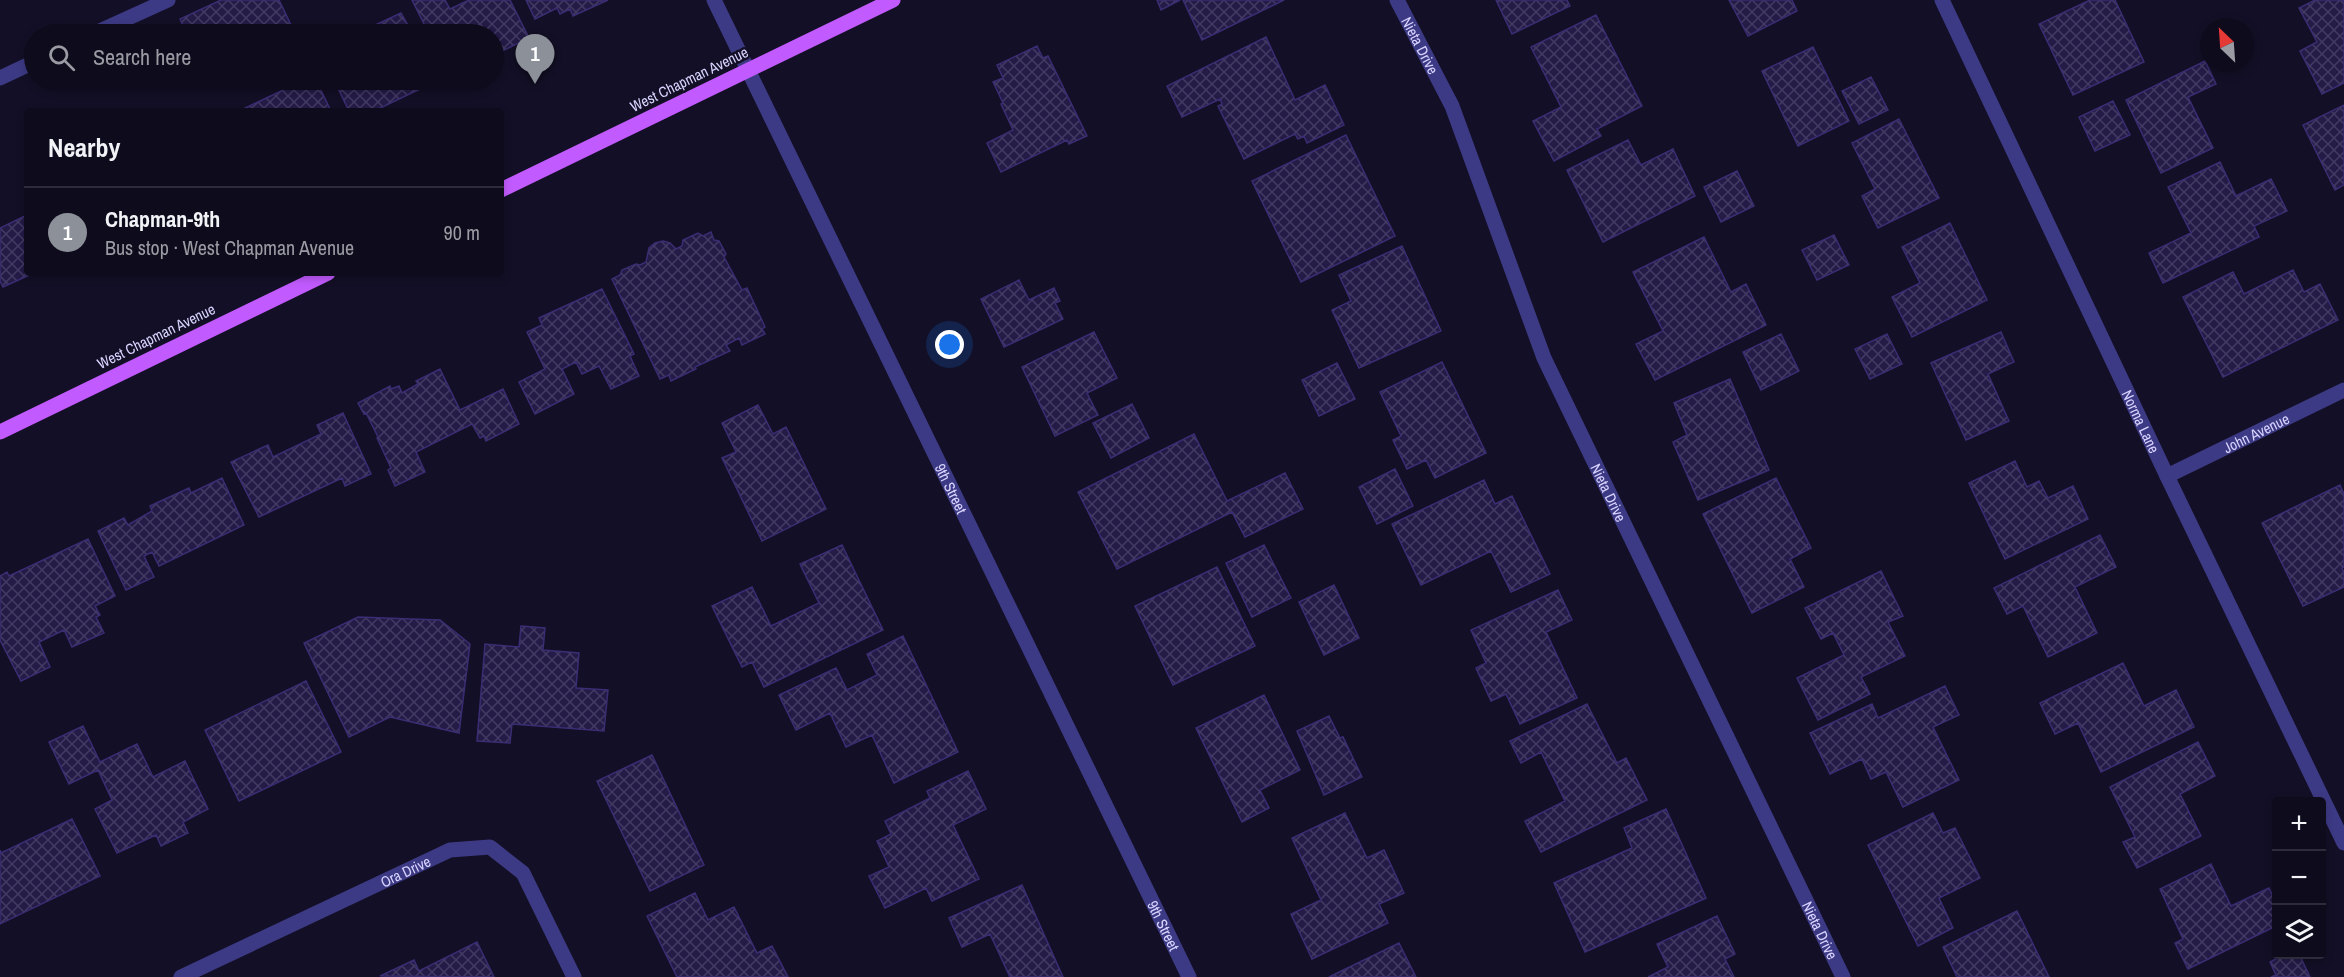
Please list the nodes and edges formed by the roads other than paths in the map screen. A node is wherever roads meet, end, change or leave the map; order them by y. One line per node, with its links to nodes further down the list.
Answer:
1 (168, 0): 6 (street)
2 (714, 0): 8 (street, 9th Street)
3 (893, 0): 8 (main road, West Chapman Avenue)
4 (1397, 0): 19 (street, Nieta Drive)
5 (1942, 0): 14 (street, Norma Lane)
6 (115, 24)
7 (24, 67): 9 (street)
8 (748, 71): 10 (main road, West Chapman Avenue); 18 (street, 9th Street)
9 (0, 78)
10 (504, 189)
11 (322, 276): 13 (main road, West Chapman Avenue)
12 (2344, 390): 14 (street, John Avenue)
13 (0, 432)
14 (2167, 476): 15 (street, Norma Lane)
15 (2344, 843)
16 (181, 977): 17 (street, Ora Drive)
17 (574, 977)
18 (1189, 977)
19 (1843, 977)

